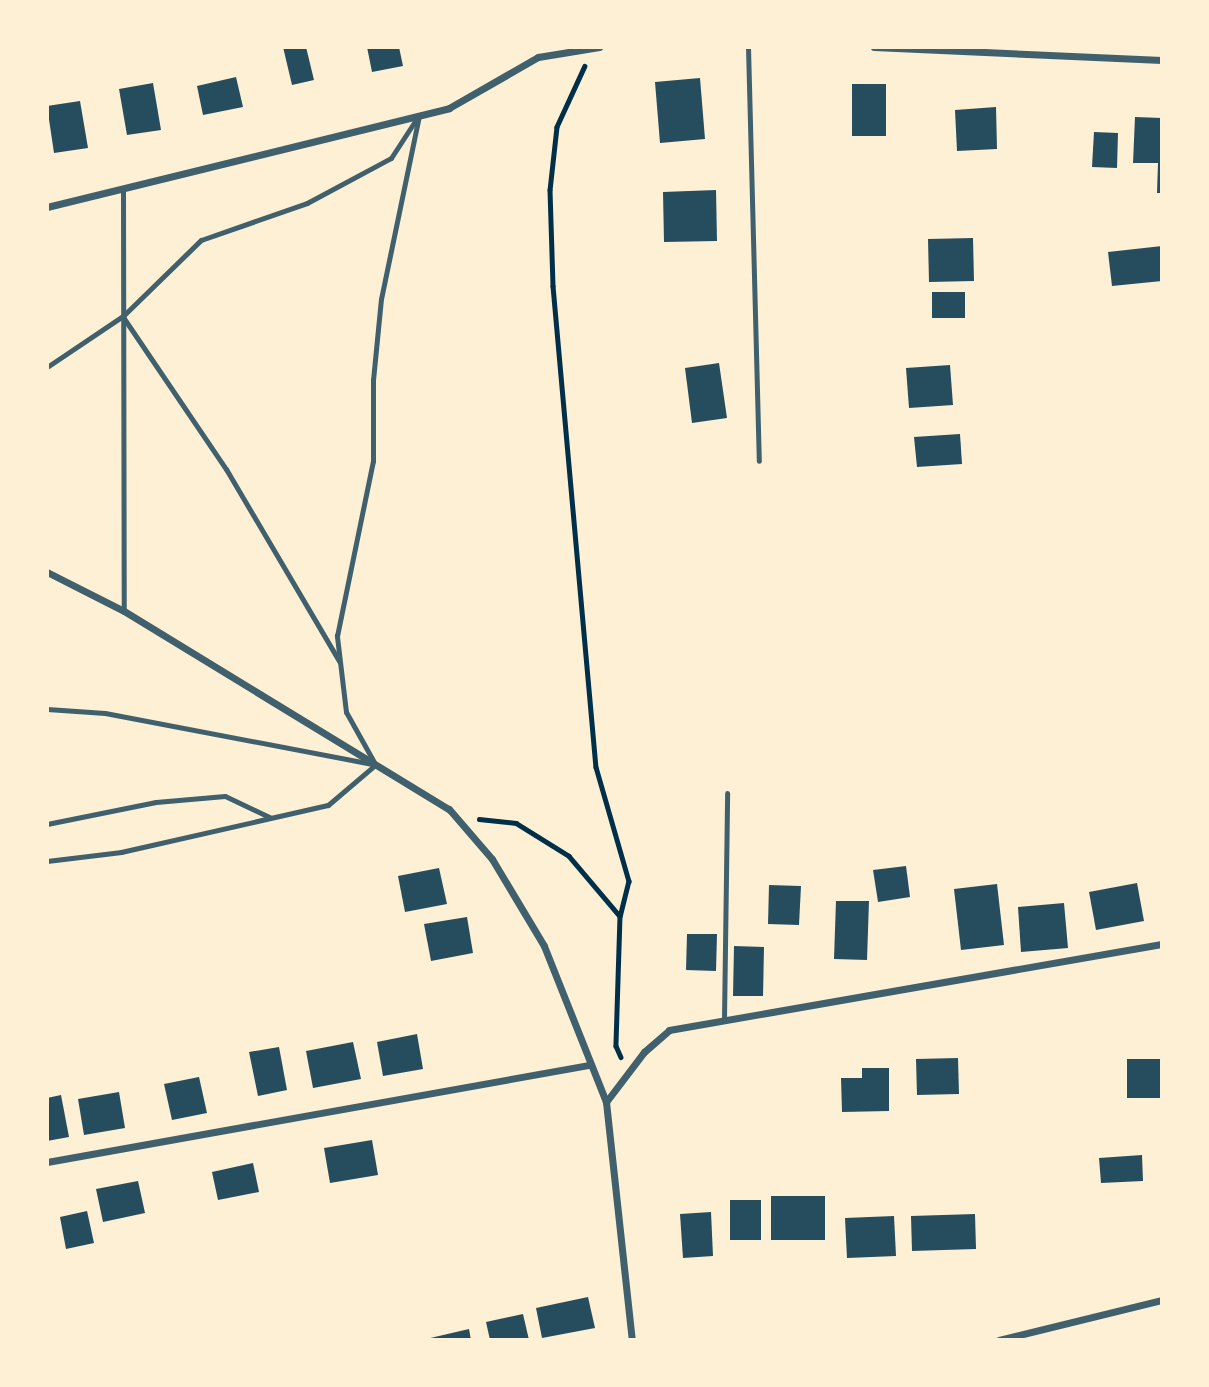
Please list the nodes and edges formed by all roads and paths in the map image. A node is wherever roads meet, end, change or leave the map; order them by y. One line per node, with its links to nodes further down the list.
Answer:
1 (598, 47): 5 (street); 21 (path)
2 (748, 47): 10 (lane)
3 (874, 47): 4 (street)
4 (1162, 60)
5 (419, 116): 6 (street); 8 (lane); 13 (lane)
6 (123, 189): 7 (street); 8 (lane)
7 (47, 207)
8 (123, 316): 9 (lane); 12 (lane); 13 (lane)
9 (47, 367)
10 (759, 461)
11 (47, 572): 12 (street)
12 (124, 611): 15 (street)
13 (340, 664): 15 (lane)
14 (47, 709): 15 (lane)
15 (375, 765): 17 (lane); 18 (street)
16 (727, 793): 23 (lane)
17 (269, 817): 19 (lane); 20 (lane)
18 (456, 817): 21 (path); 24 (street)
19 (47, 824)
20 (47, 861)
21 (620, 916): 25 (path)
22 (1162, 944): 23 (street)
23 (724, 1019): 25 (street)
24 (589, 1065): 26 (street); 27 (street)
25 (628, 1074): 26 (street)
26 (606, 1101): 29 (street)
27 (47, 1162)
28 (1162, 1300): 30 (street)
29 (632, 1340)
30 (999, 1340)

